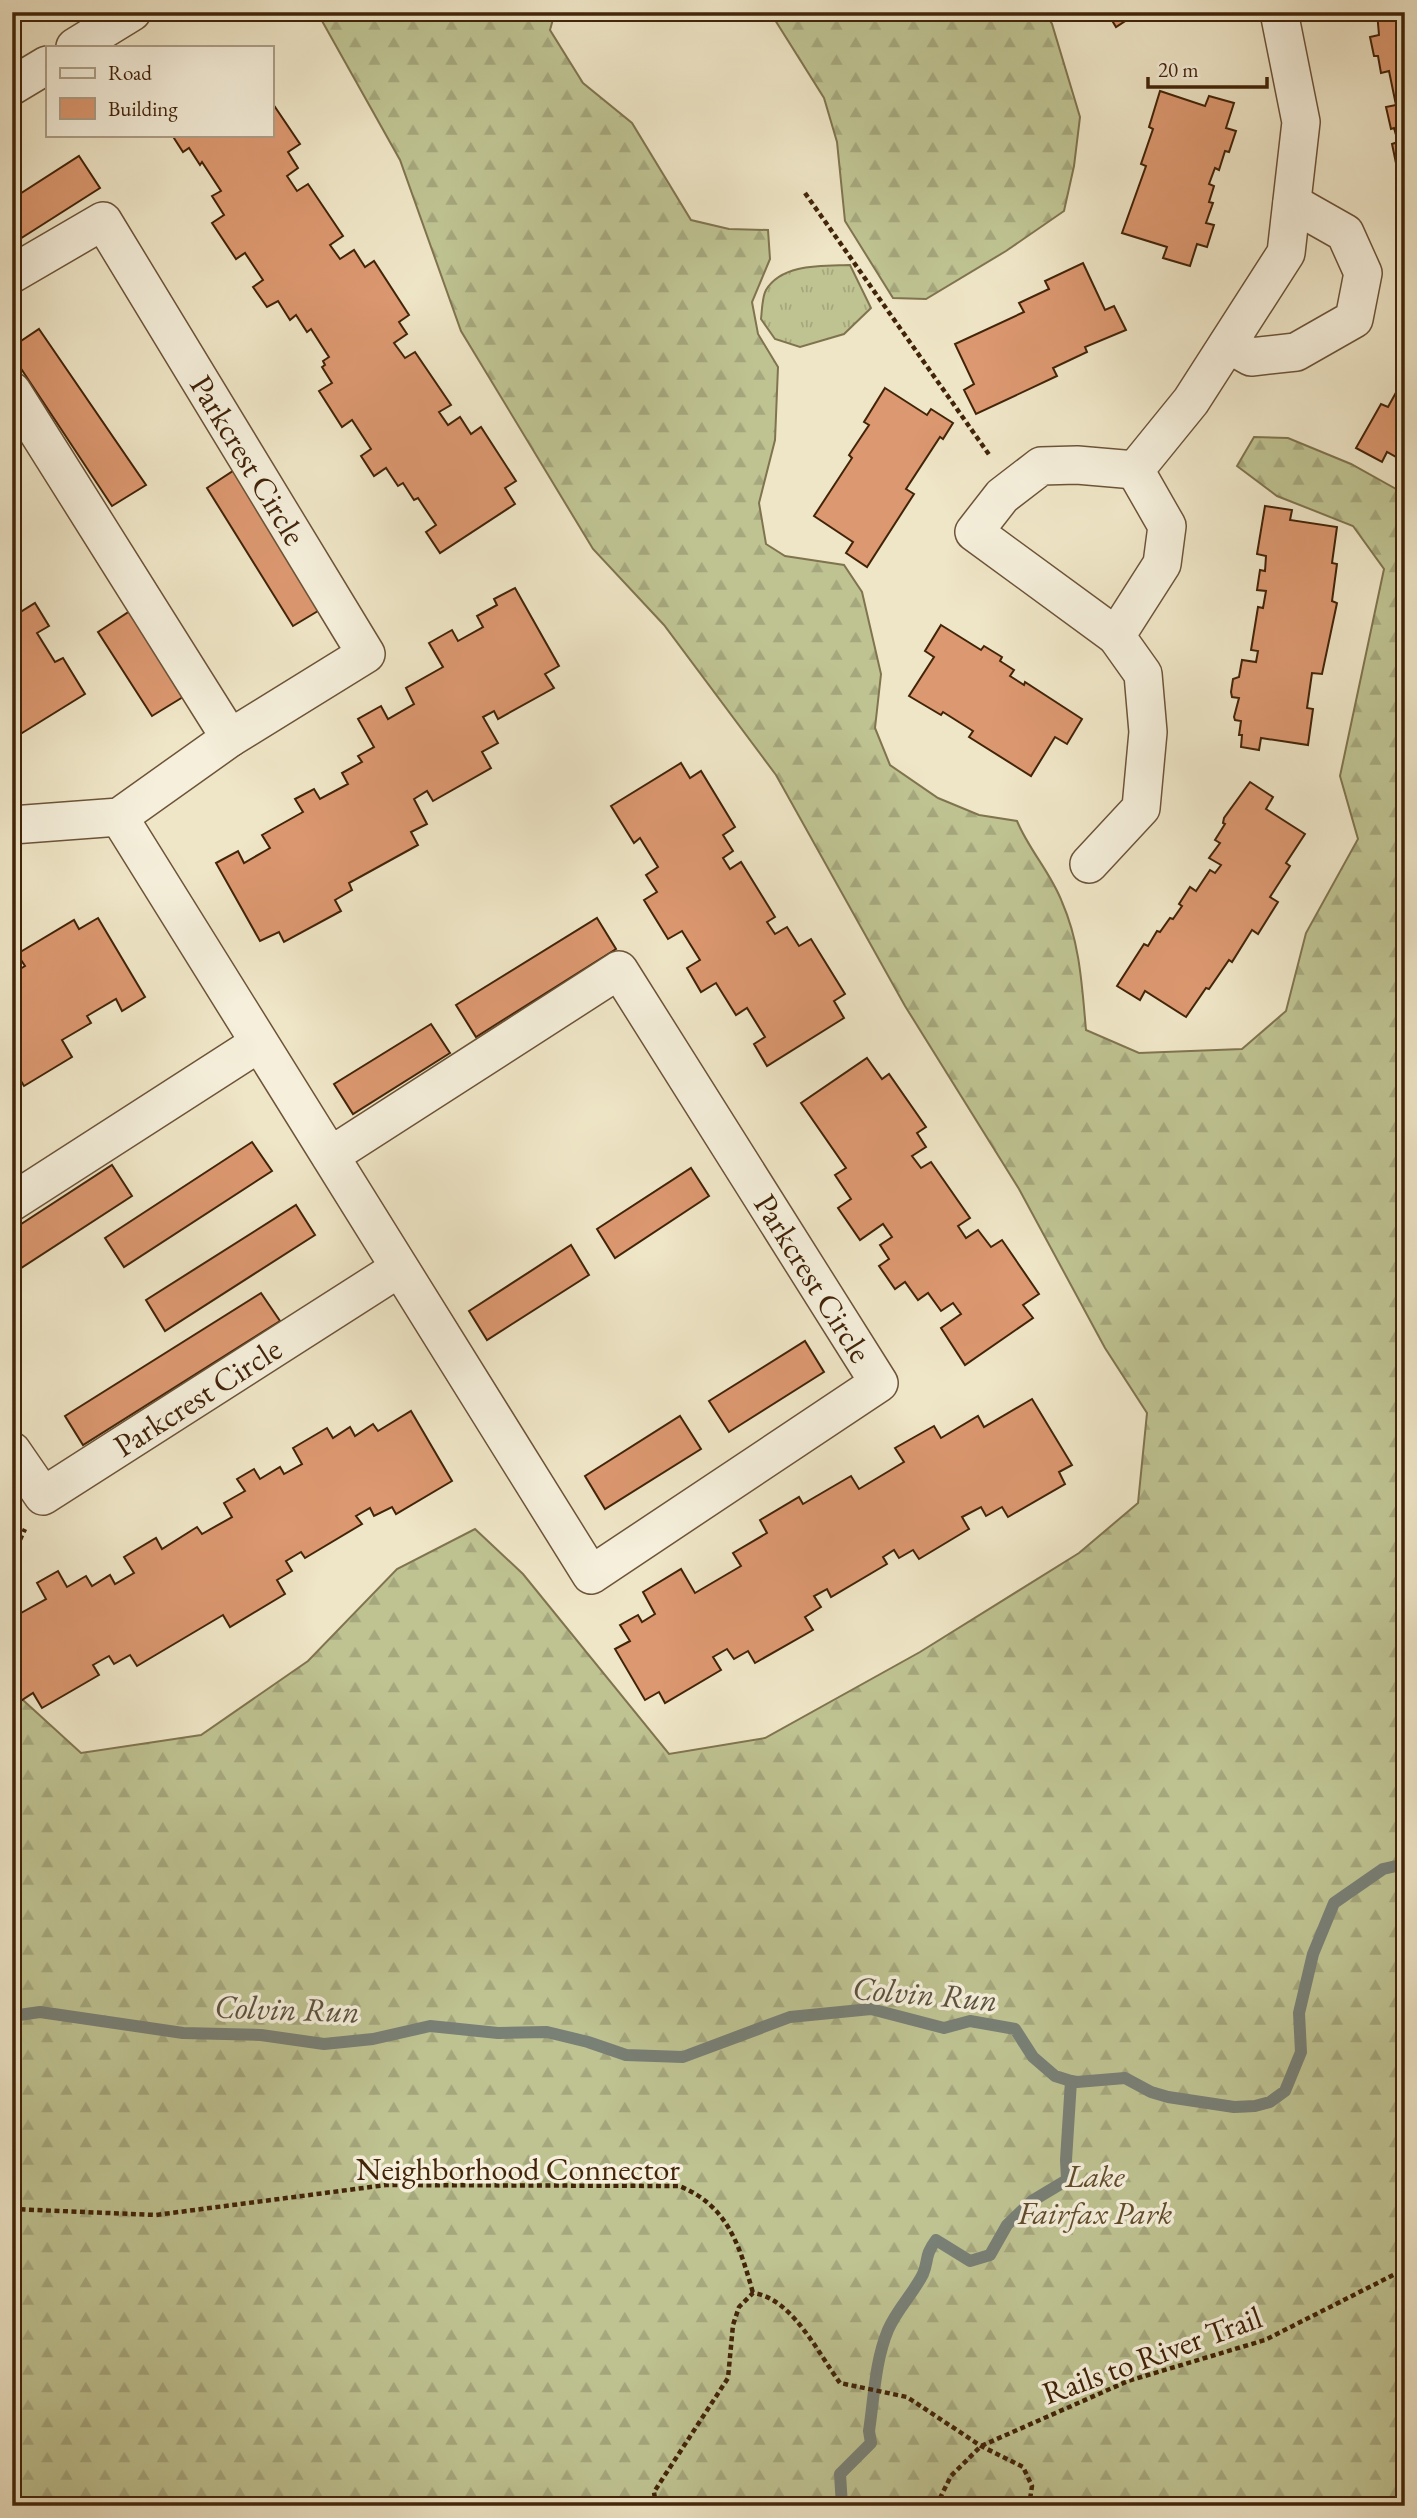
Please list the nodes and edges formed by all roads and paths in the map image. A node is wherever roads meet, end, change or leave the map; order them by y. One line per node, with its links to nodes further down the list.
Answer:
1 (132, 12): 3 (street)
2 (1279, 12): 7 (street)
3 (77, 46)
4 (46, 66): 5 (street)
5 (12, 86)
6 (805, 193): 12 (path)
7 (1292, 203): 9 (street); 9 (street)
8 (12, 274): 14 (street, Parkcrest Circle)
9 (1228, 344): 11 (street)
10 (12, 391): 14 (street)
11 (1135, 470): 12 (street); 13 (street)
12 (1012, 488): 13 (street)
13 (1116, 636): 17 (street)
14 (230, 738): 15 (street, Parkcrest Circle)
15 (119, 817): 16 (street); 18 (street, Parkcrest Circle)
16 (12, 825)
17 (1089, 864)
18 (260, 1043): 19 (street, Parkcrest Circle); 20 (street)
19 (330, 1156): 21 (street, Parkcrest Circle); 21 (street, Parkcrest Circle)
20 (12, 1202)
21 (398, 1269): 22 (street, Parkcrest Circle)
22 (12, 1451)
23 (12, 2209): 25 (path, Neighborhood Connector)
24 (1405, 2269): 26 (path, Rails to River Trail)
25 (753, 2294): 26 (path); 27 (path)
26 (981, 2446): 28 (path, Rails to River Trail); 29 (path)
27 (656, 2506)
28 (936, 2506)
29 (1029, 2506)

